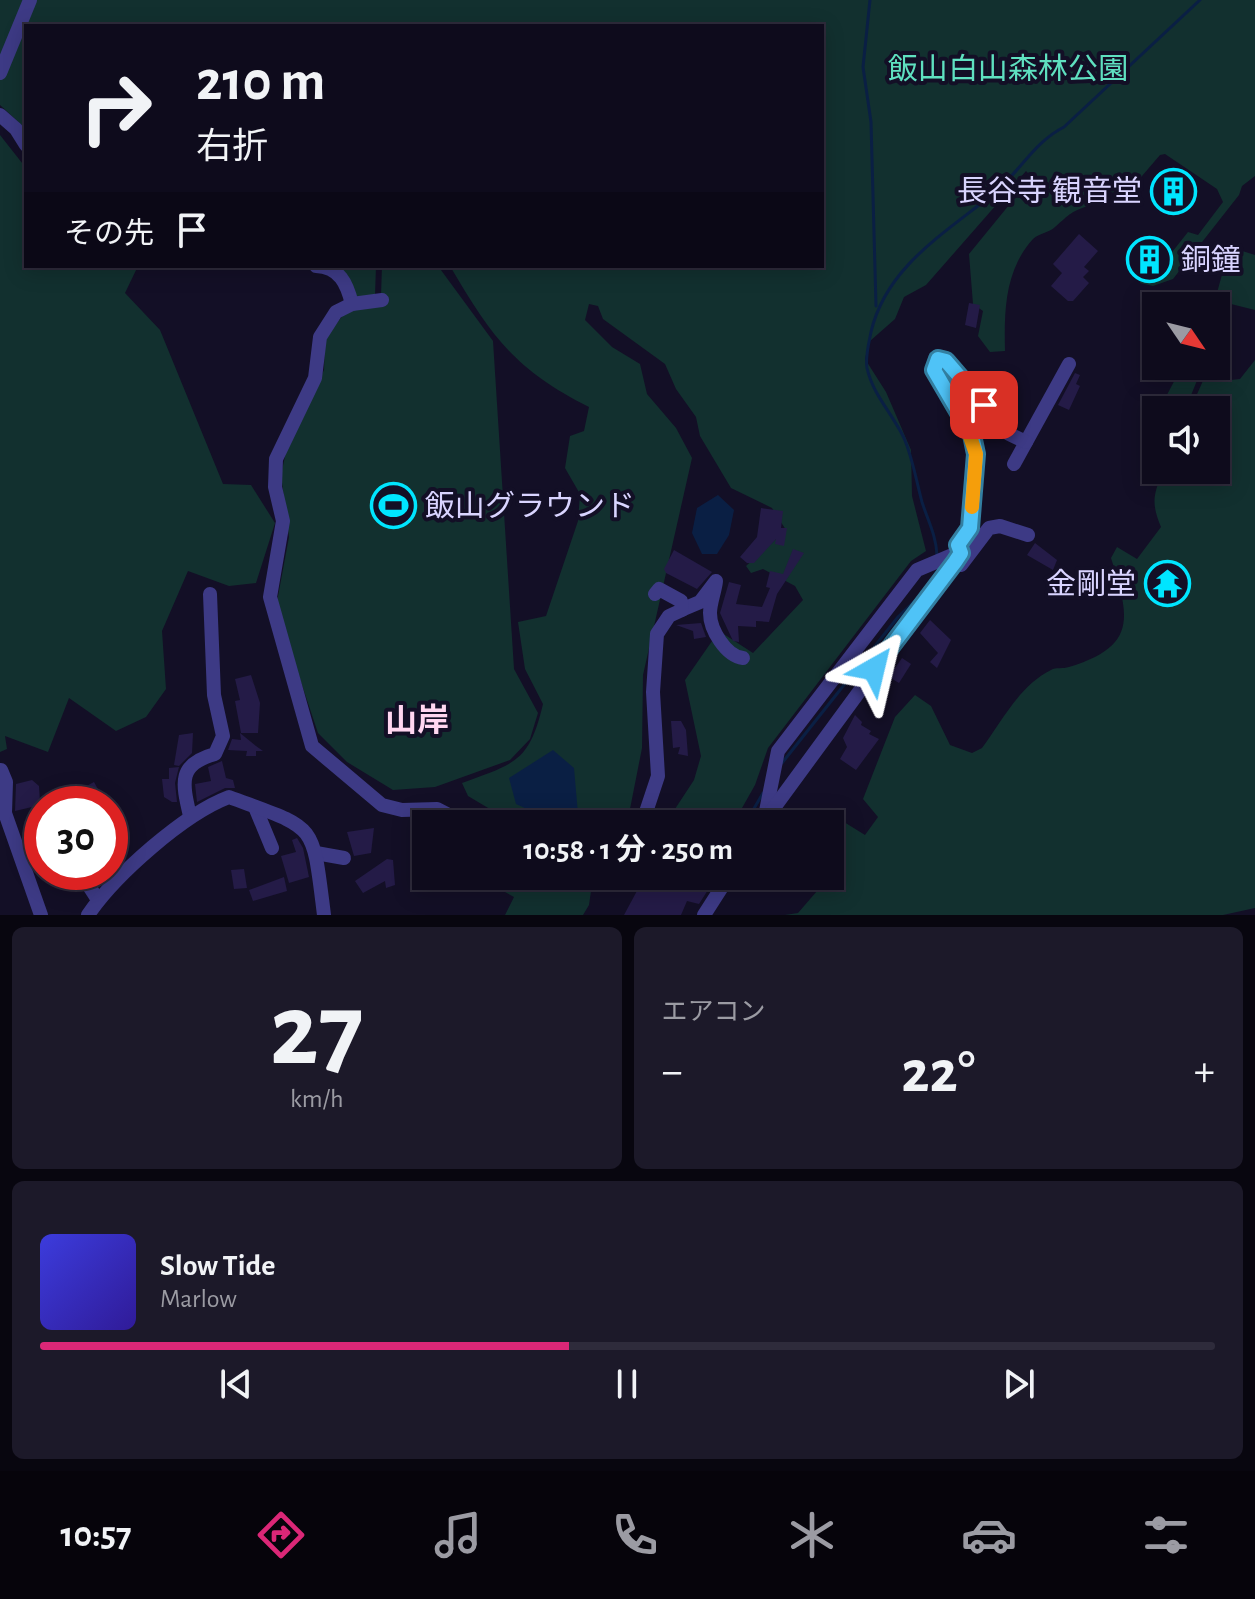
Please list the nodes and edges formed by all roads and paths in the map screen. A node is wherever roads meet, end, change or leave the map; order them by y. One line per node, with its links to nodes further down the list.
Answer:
1 (30, 0): 2 (street)
2 (4, 50): 3 (street)
3 (0, 73)
4 (0, 115): 5 (street)
5 (24, 142)
6 (324, 268): 8 (street)
7 (382, 300): 8 (street)
8 (352, 304): 21 (street)
9 (1069, 364): 10 (street)
10 (1026, 442): 11 (street); 13 (street)
11 (1014, 464)
12 (1028, 535): 14 (street)
13 (955, 562): 14 (street); 23 (street)
14 (941, 581): 24 (street)
15 (210, 594): 25 (street)
16 (655, 594): 17 (street)
17 (681, 610): 18 (street); 22 (street)
18 (743, 658)
19 (1, 770): 32 (street)
20 (255, 807): 25 (street); 26 (street); 27 (street)
21 (439, 810)
22 (647, 810)
23 (766, 810)
24 (773, 810)
25 (190, 816): 31 (street)
26 (272, 848)
27 (316, 853): 28 (street); 34 (street)
28 (344, 858)
29 (92, 890): 31 (street)
30 (717, 890): 35 (street)
31 (98, 900): 33 (street)
32 (41, 915)
33 (88, 915)
34 (324, 915)
35 (704, 915)

